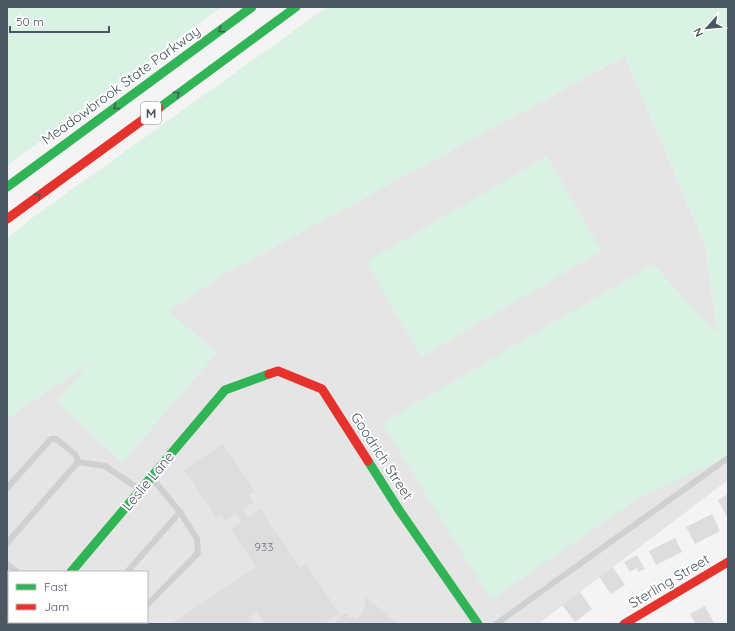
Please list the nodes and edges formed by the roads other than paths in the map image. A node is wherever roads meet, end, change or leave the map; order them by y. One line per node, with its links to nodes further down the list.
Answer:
1 (252, 7): 3 (main road, Meadowbrook State Parkway / M, one-way to 3)
2 (296, 7): 4 (main road, M, one-way to 2)
3 (7, 187)
4 (7, 219)
5 (225, 390): 8 (main road, Leslie Lane); 19 (main road, Goodrich Street)
6 (728, 458): 20 (lane)
7 (78, 462): 9 (lane); 10 (lane); 12 (lane)
8 (151, 477): 10 (main road, Leslie Lane); 11 (lane)
9 (7, 488)
10 (140, 490): 16 (main road, Leslie Lane)
11 (180, 512): 17 (lane); 18 (lane)
12 (7, 543)
13 (728, 562): 21 (main road, Sterling Street)
14 (7, 564): 15 (lane)
15 (15, 571)
16 (72, 571)
17 (127, 571)
18 (148, 604)
19 (478, 624)
20 (496, 624)
21 (624, 624)

